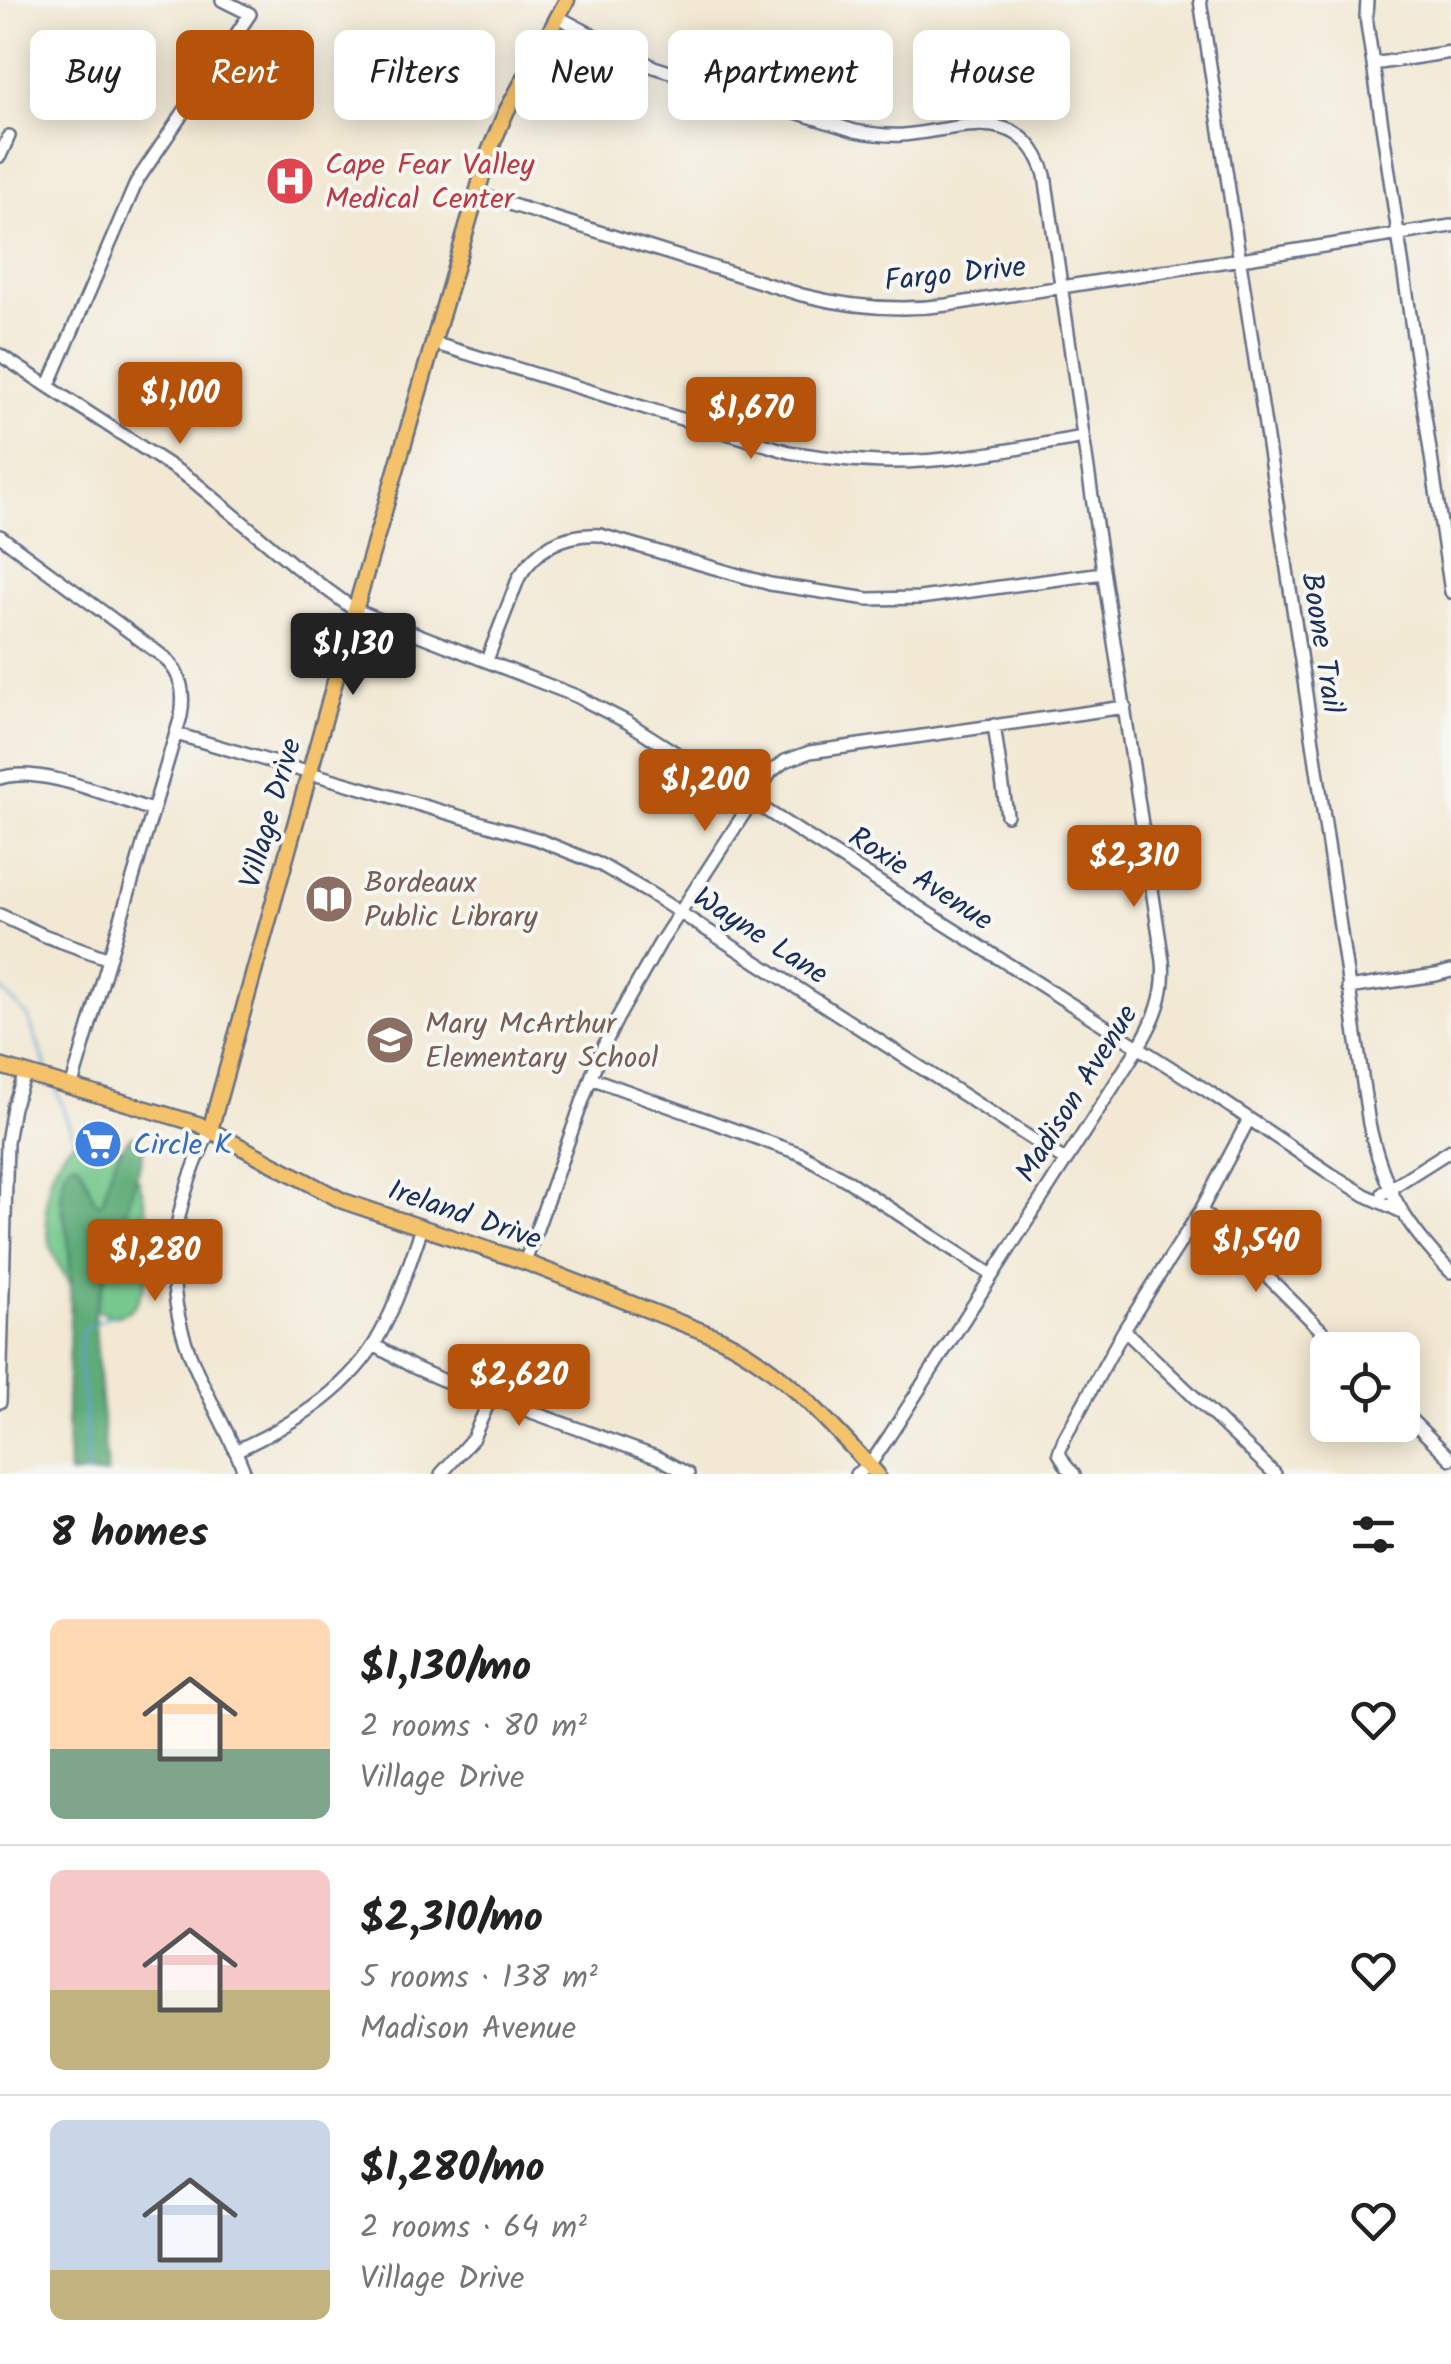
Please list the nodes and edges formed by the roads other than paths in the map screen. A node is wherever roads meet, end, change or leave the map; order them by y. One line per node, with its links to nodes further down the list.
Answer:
1 (222, 0): 17 (street)
2 (567, 0): 5 (main road, Village Drive)
3 (1200, 0): 13 (street, Boone Trail)
4 (1367, 0): 7 (street)
5 (558, 17): 10 (main road, Village Drive); 14 (street, Madison Avenue)
6 (1451, 52): 7 (street)
7 (1373, 64): 12 (street)
8 (9, 136): 9 (street)
9 (0, 156)
10 (477, 194): 14 (street, Fargo Drive); 15 (main road, Village Drive)
11 (1451, 226): 12 (street, Fargo Drive)
12 (1399, 233): 13 (street, Fargo Drive); 19 (street)
13 (1240, 260): 14 (street, Fargo Drive); 37 (street, Boone Trail)
14 (1061, 286): 18 (street, Madison Avenue)
15 (434, 343): 18 (street); 23 (main road, Village Drive)
16 (0, 355): 17 (street, Roxie Avenue)
17 (49, 385): 23 (street, Roxie Avenue)
18 (1083, 437): 21 (street, Madison Avenue)
19 (1446, 531): 22 (street)
20 (0, 536): 27 (street)
21 (1103, 572): 24 (street); 25 (street, Madison Avenue)
22 (1451, 592)
23 (355, 610): 24 (street, Roxie Avenue); 28 (main road, Village Drive)
24 (487, 660): 30 (street, Roxie Avenue)
25 (1125, 706): 26 (street); 38 (street, Madison Avenue)
26 (994, 726): 30 (street); 32 (street)
27 (176, 734): 28 (street, Wayne Lane); 31 (street)
28 (310, 772): 33 (street, Wayne Lane); 44 (main road, Village Drive)
29 (0, 778): 31 (street)
30 (752, 800): 33 (street); 38 (street, Roxie Avenue)
31 (152, 810): 35 (street)
32 (1007, 815)
33 (679, 913): 41 (street); 46 (street, Wayne Lane)
34 (0, 915): 35 (street)
35 (109, 958): 42 (street)
36 (1451, 971): 37 (street)
37 (1348, 988): 47 (street, Boone Trail)
38 (1138, 1048): 43 (street, Roxie Avenue); 46 (street, Madison Avenue)
39 (0, 1066): 40 (main road, Ireland Drive)
40 (25, 1074): 42 (main road, Ireland Drive); 58 (street)
41 (592, 1078): 52 (street); 54 (street)
42 (72, 1088): 44 (main road, Ireland Drive)
43 (1249, 1118): 48 (street, Roxie Avenue); 49 (street)
44 (210, 1130): 51 (main road, Ireland Drive); 62 (street, Village Drive)
45 (1451, 1150): 47 (street)
46 (1066, 1161): 54 (street, Madison Avenue)
47 (1389, 1189): 48 (street); 50 (street, Boone Trail)
48 (1372, 1199): 50 (street, Roxie Avenue)
49 (1200, 1210): 55 (street); 56 (street)
50 (1400, 1210): 53 (street, Boone Trail)
51 (422, 1228): 52 (main road, Ireland Drive); 57 (street)
52 (525, 1262): 64 (main road, Ireland Drive)
53 (1451, 1272)
54 (992, 1274): 64 (street, Madison Avenue)
55 (1124, 1330): 68 (street); 69 (street)
56 (1323, 1332)
57 (374, 1344): 59 (street); 62 (street)
58 (0, 1361): 60 (street)
59 (491, 1397): 66 (street); 67 (street)
60 (0, 1402)
61 (1420, 1429): 63 (street)
62 (235, 1451): 65 (street, Village Drive)
63 (1451, 1460)
64 (868, 1471)
65 (244, 1474)
66 (440, 1474)
67 (688, 1474)
68 (1074, 1474)
69 (1275, 1474)

